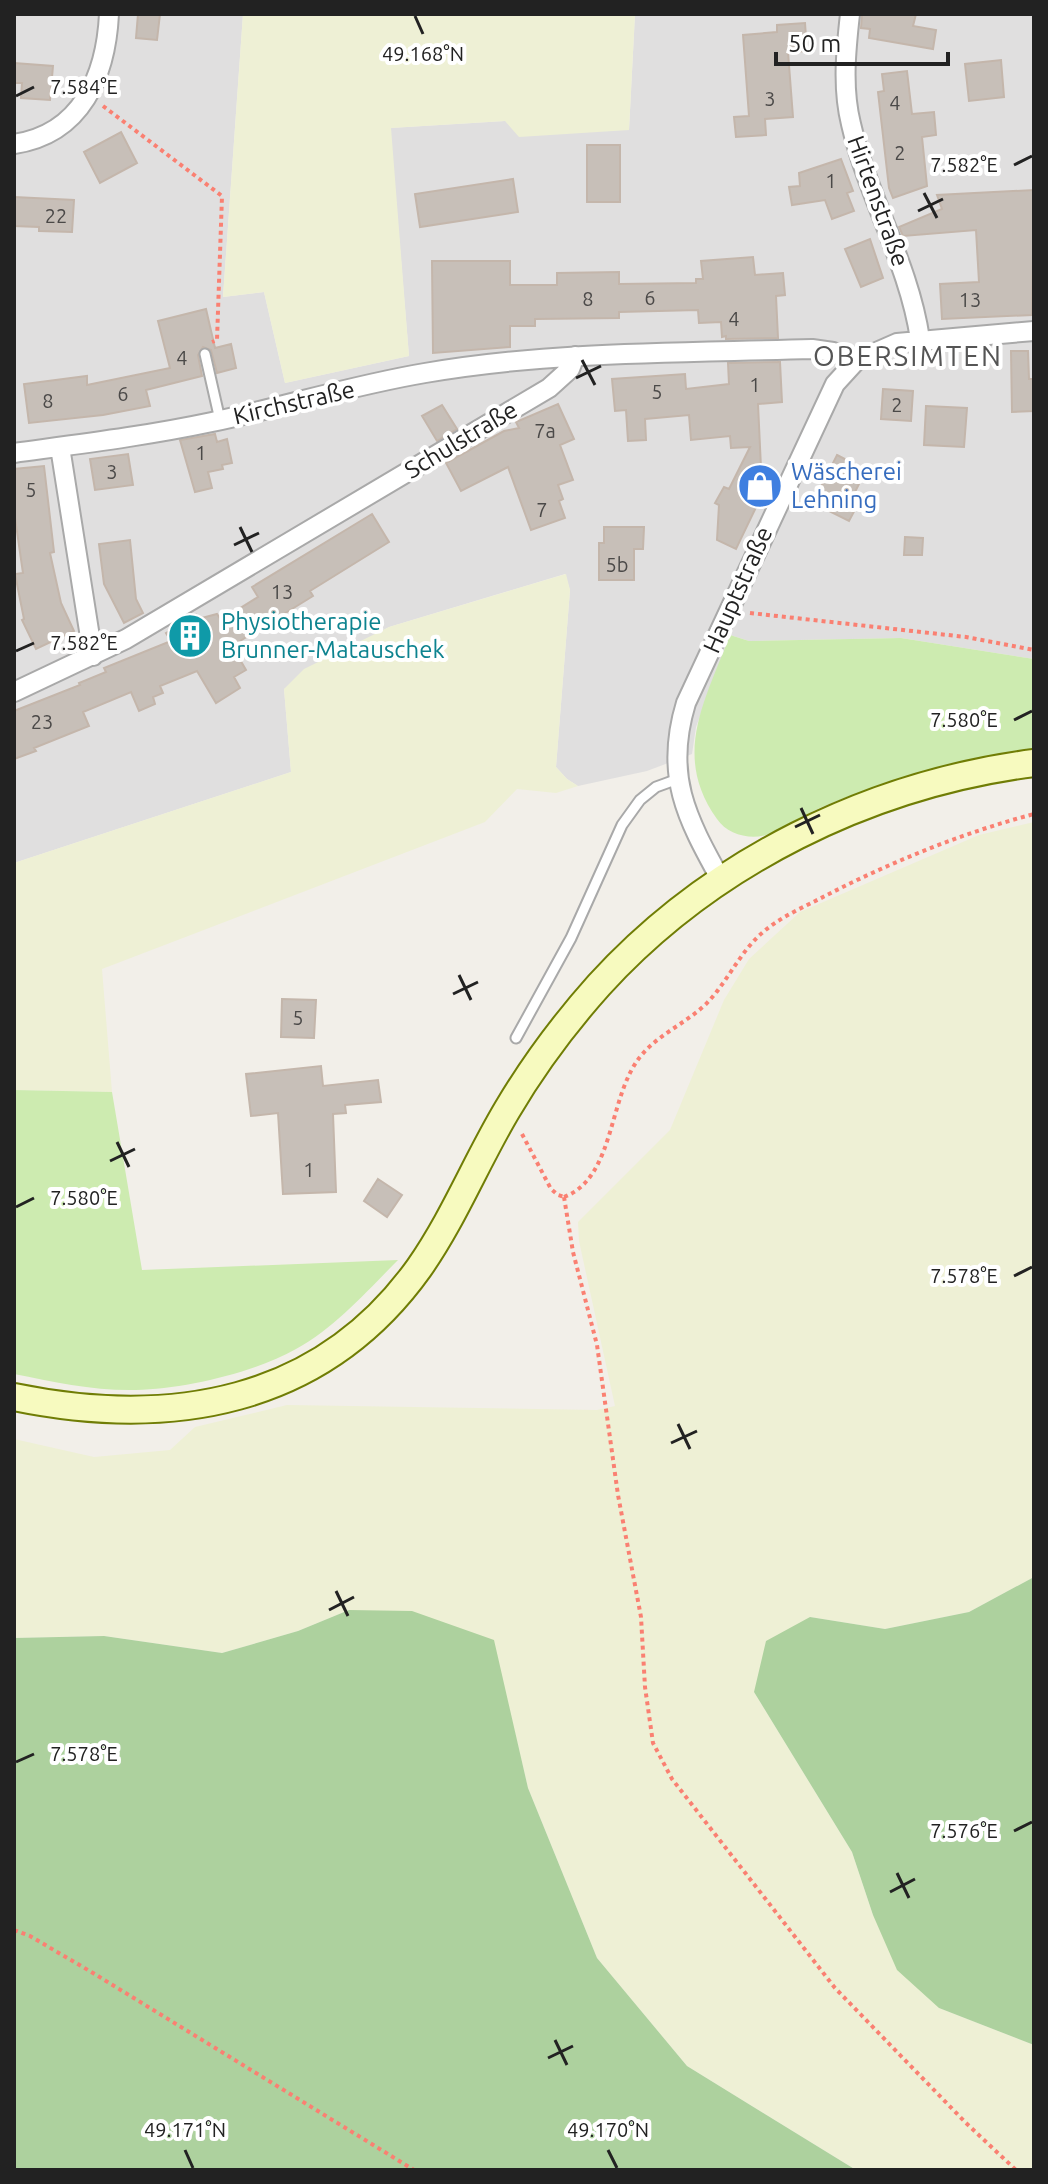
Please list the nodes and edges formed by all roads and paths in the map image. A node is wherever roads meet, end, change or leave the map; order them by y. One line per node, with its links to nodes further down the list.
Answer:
1 (109, 14): 3 (street)
2 (850, 14): 6 (street, Hirtenstraße)
3 (88, 95): 4 (street); 7 (path)
4 (14, 144)
5 (1034, 331): 6 (street, Hauptstraße)
6 (920, 339): 9 (street, Hauptstraße)
7 (205, 354): 10 (lane)
8 (575, 356): 9 (street); 10 (street, Kirchstraße); 15 (street, Schulstraße)
9 (856, 361): 13 (street, Hauptstraße)
10 (220, 420): 11 (street, Kirchstraße)
11 (60, 447): 12 (street, Kirchstraße); 15 (street)
12 (14, 453)
13 (728, 612): 14 (path); 18 (street, Hauptstraße)
14 (1034, 650)
15 (93, 656): 16 (street, Schulstraße)
16 (14, 692)
17 (1034, 763): 20 (main road)
18 (678, 779): 20 (street, Hauptstraße); 21 (lane)
19 (1034, 814): 23 (path)
20 (721, 880): 22 (main road)
21 (516, 1038)
22 (508, 1107): 23 (path); 24 (main road)
23 (564, 1197): 27 (path)
24 (14, 1397)
25 (14, 1930): 26 (path)
26 (414, 2170)
27 (1016, 2170)

